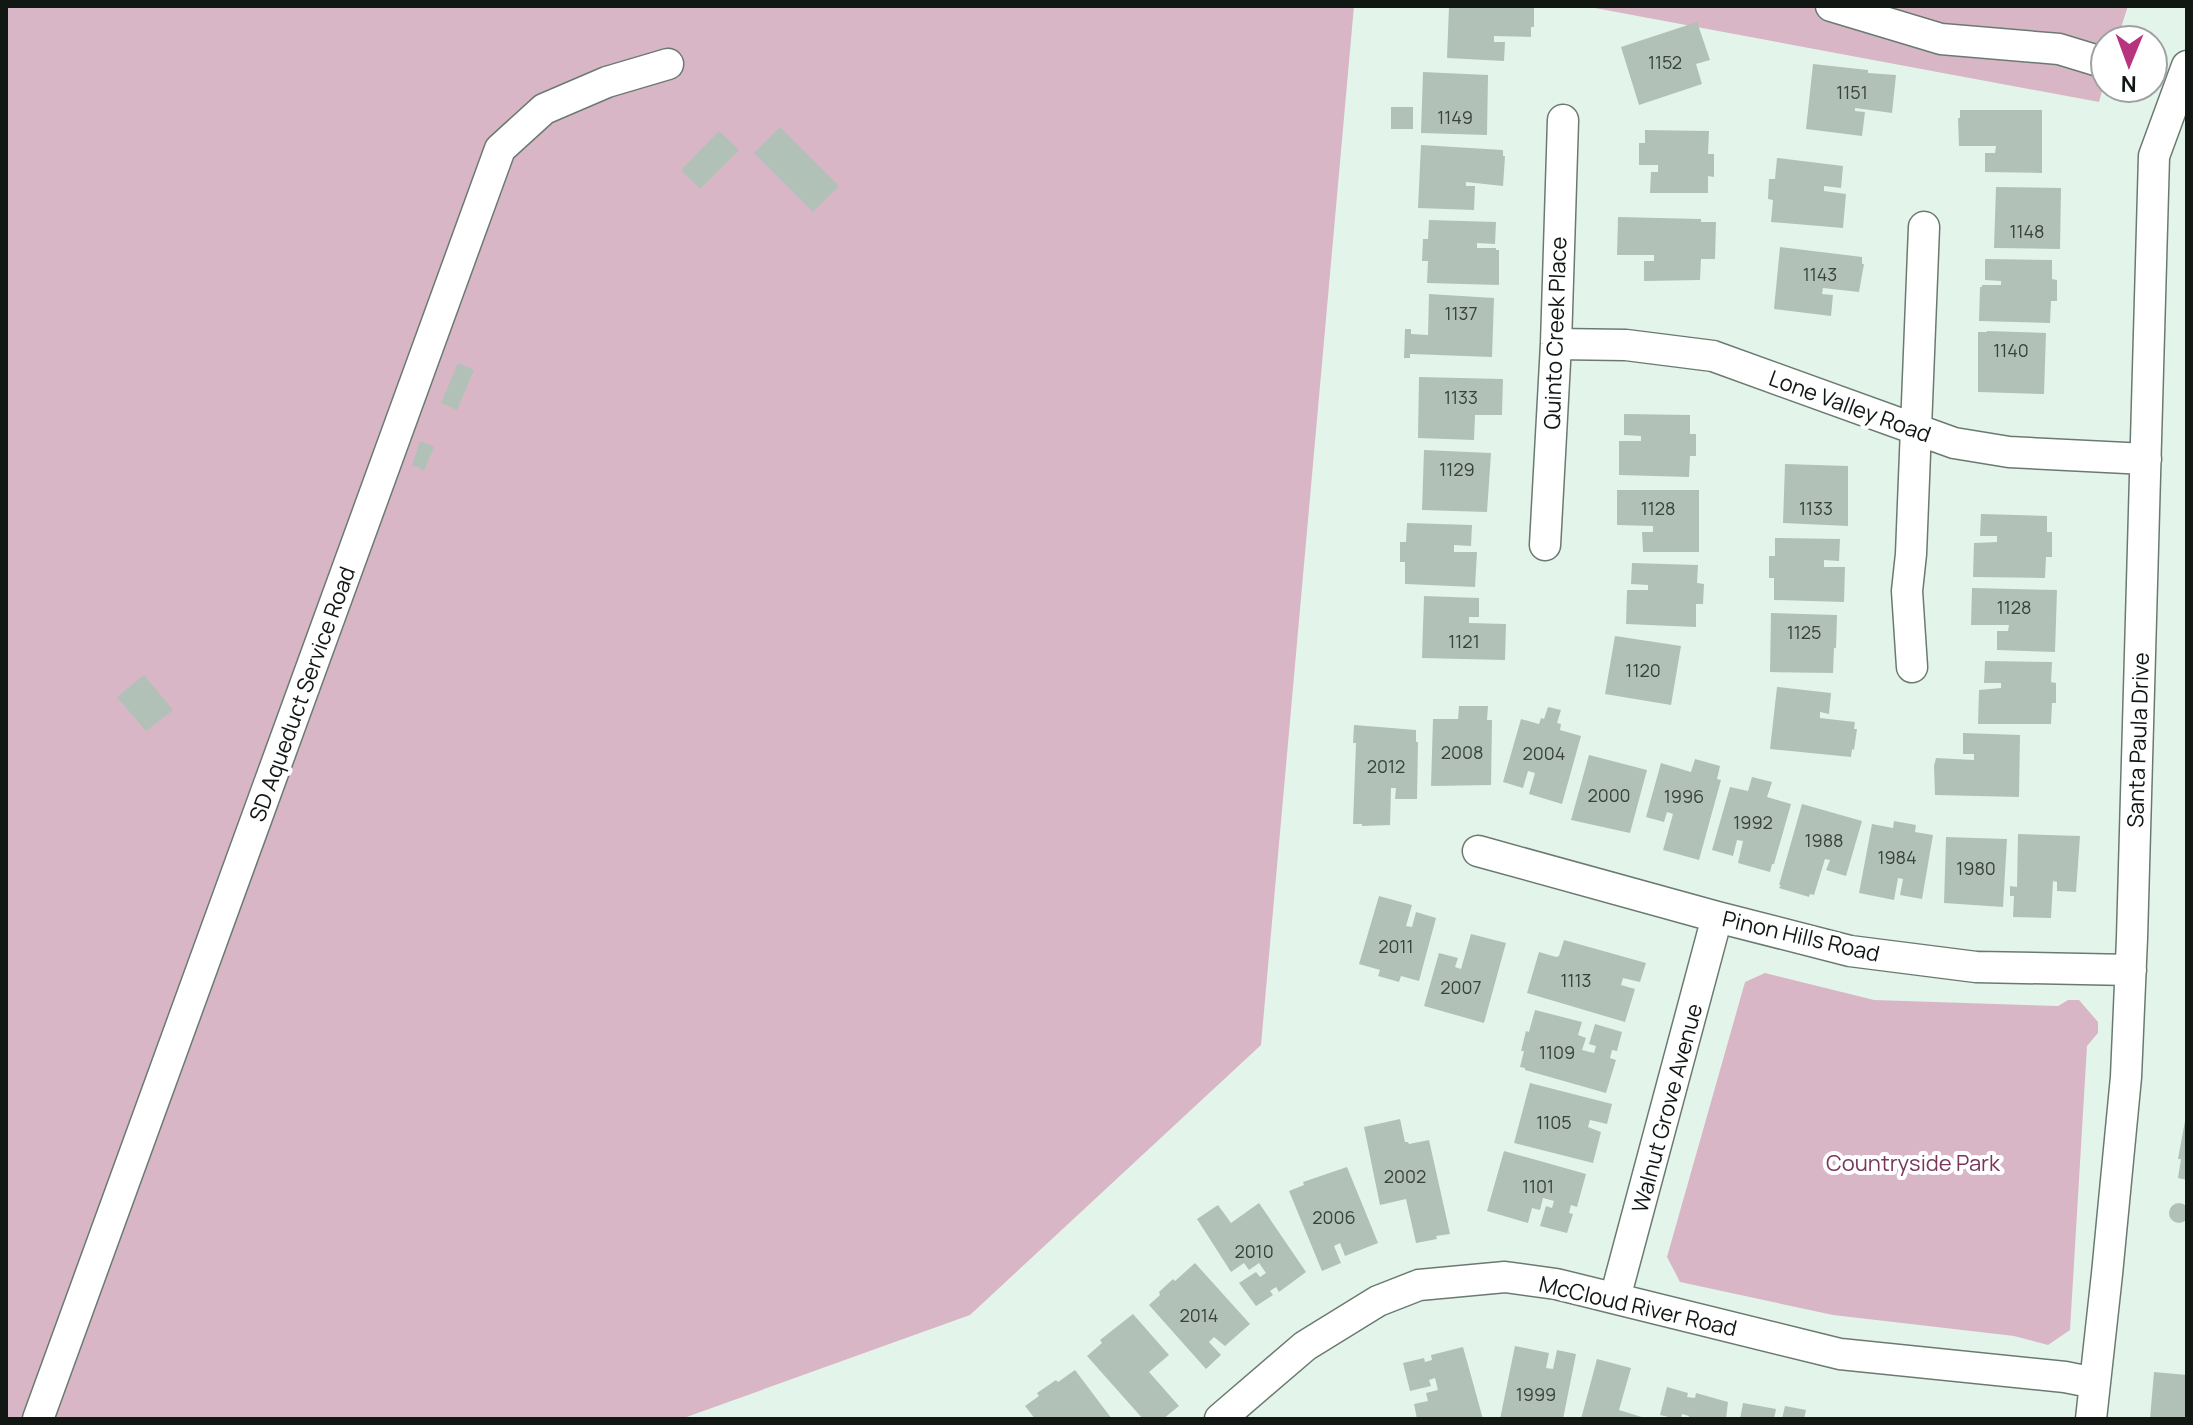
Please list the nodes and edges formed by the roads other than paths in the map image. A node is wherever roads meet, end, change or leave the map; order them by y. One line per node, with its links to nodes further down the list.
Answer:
1 (1831, 6): 2 (street)
2 (2089, 58)
3 (668, 64): 17 (street, SD Aqueduct Service Road)
4 (2173, 77): 9 (street, Santa Paula Drive)
5 (1563, 120): 7 (street, Quinto Creek Place)
6 (1924, 227): 8 (street)
7 (1556, 344): 8 (street, Lone Valley Road); 10 (street, Quinto Creek Place)
8 (1916, 429): 9 (street, Lone Valley Road); 11 (street)
9 (2146, 459): 14 (street, Santa Paula Drive)
10 (1545, 545)
11 (1912, 667)
12 (1478, 851): 13 (street, Pinon Hills Road)
13 (1717, 917): 14 (street, Pinon Hills Road); 15 (street, Walnut Grove Avenue)
14 (2131, 970): 16 (street, Santa Paula Drive)
15 (1615, 1298): 16 (street, McCloud River Road); 18 (street, McCloud River Road)
16 (2095, 1383): 19 (street, Santa Paula Drive)
17 (38, 1419)
18 (1220, 1419)
19 (2091, 1419)

